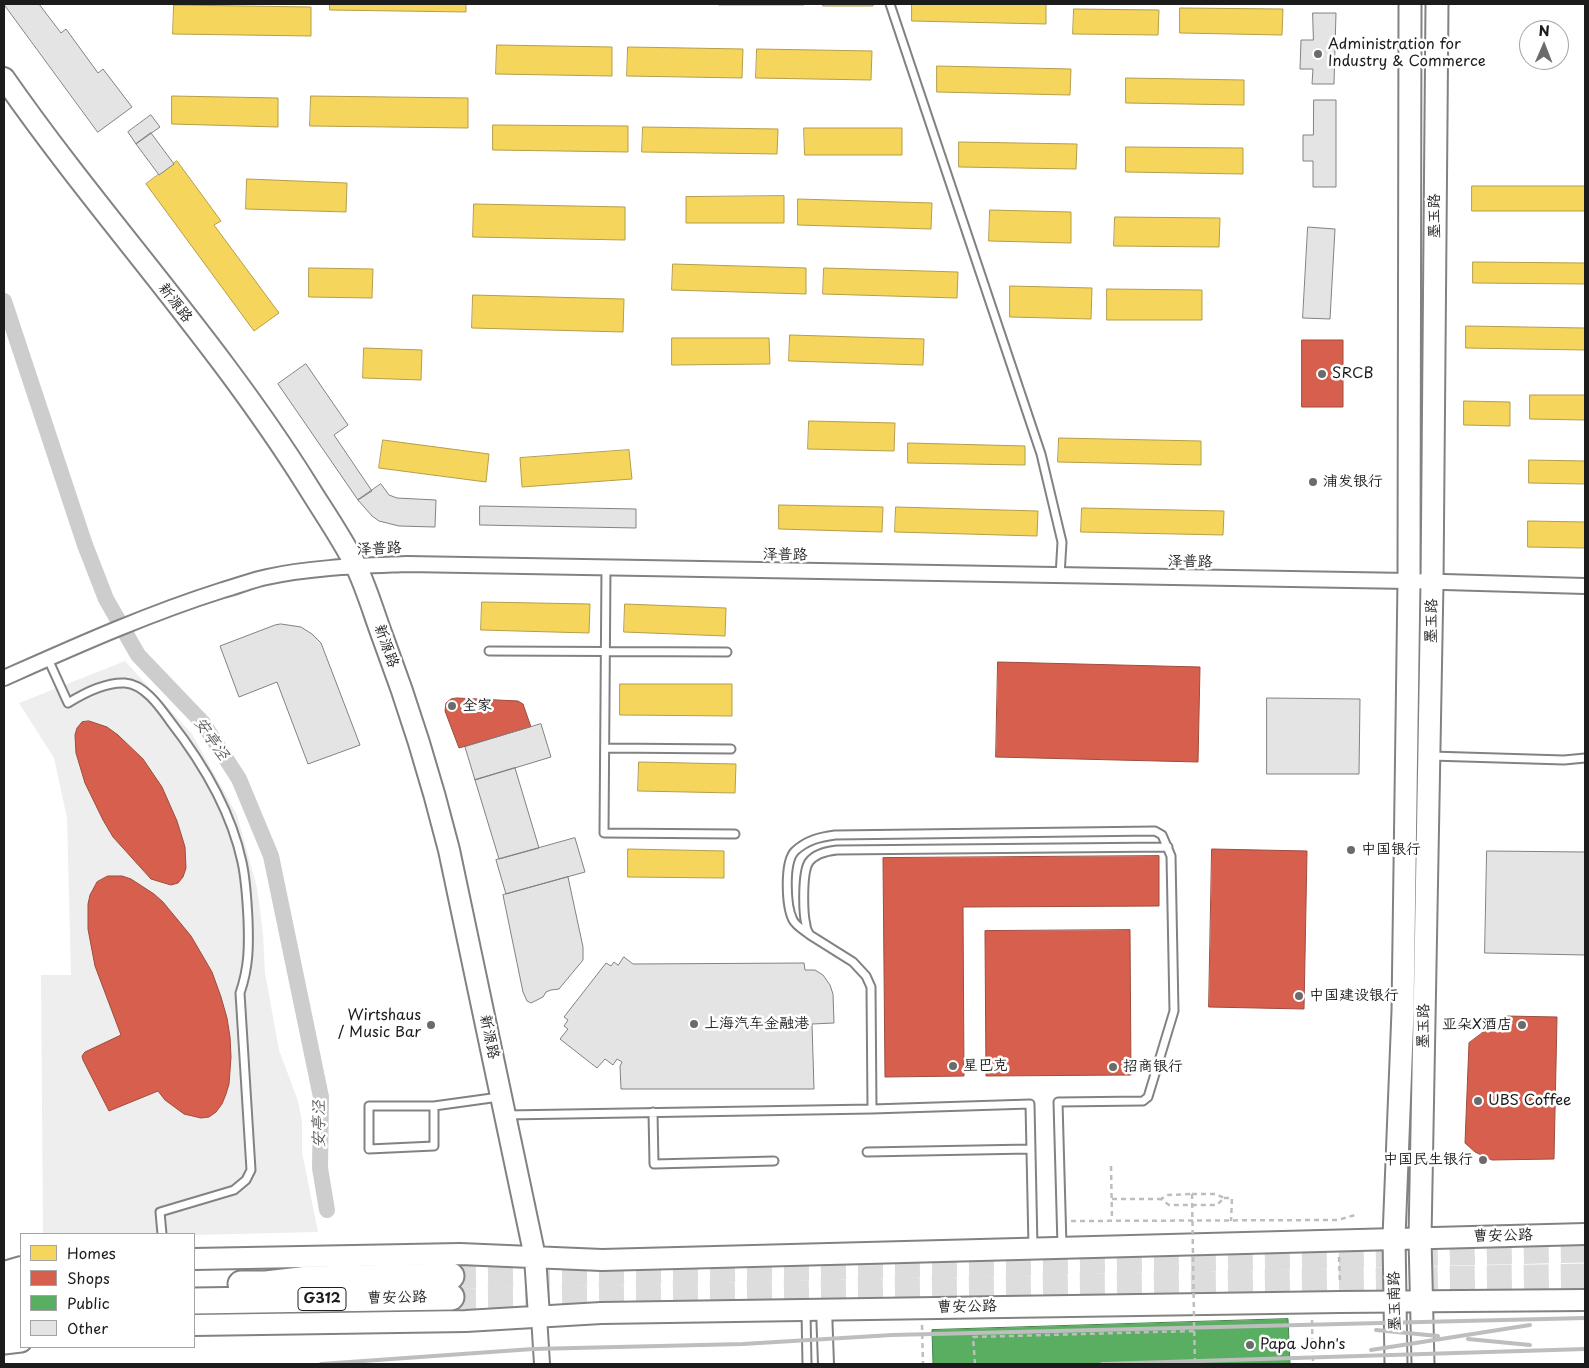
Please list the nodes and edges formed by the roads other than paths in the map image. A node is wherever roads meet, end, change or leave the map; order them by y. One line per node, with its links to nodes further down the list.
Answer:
1 (890, 4): 7 (lane)
2 (1410, 4): 8 (main road, 墨玉路)
3 (1437, 4): 9 (main road, 墨玉路)
4 (4, 78): 5 (main road, 新源路)
5 (356, 566): 6 (street, 泽普路); 14 (street, 泽普路); 24 (main road, 新源路)
6 (606, 568): 7 (street, 泽普路); 12 (lane)
7 (1060, 576): 8 (street, 泽普路)
8 (1408, 582): 9 (street, 泽普路); 32 (main road, 墨玉路)
9 (1432, 583): 10 (street, 泽普路); 18 (main road, 墨玉路)
10 (1585, 586)
11 (489, 651): 12 (lane)
12 (605, 652): 13 (lane); 16 (lane)
13 (727, 652)
14 (48, 658): 15 (street, 泽普路); 30 (lane)
15 (4, 678)
16 (605, 748): 17 (lane); 20 (lane)
17 (731, 748)
18 (1429, 756): 19 (lane); 33 (main road, 墨玉路)
19 (1585, 758)
20 (735, 834)
21 (1168, 847): 22 (lane); 22 (lane); 35 (lane)
22 (810, 935): 25 (lane)
23 (434, 1106): 23 (lane); 24 (lane)
24 (504, 1106): 26 (lane); 36 (main road, 新源路)
25 (872, 1109): 26 (lane); 27 (lane)
26 (653, 1112): 29 (lane)
27 (1030, 1149): 28 (lane); 34 (lane)
28 (867, 1152)
29 (774, 1161)
30 (162, 1233)
31 (1585, 1234): 33 (main road, 曹安公路)
32 (1394, 1238): 33 (main road, 曹安公路); 35 (main road, 曹安公路); 44 (main road, 墨玉南路)
33 (1420, 1238): 46 (main road, 墨玉南路)
34 (1033, 1247): 35 (main road); 36 (main road)
35 (1062, 1247)
36 (535, 1257): 37 (main road); 50 (main road, 新源路)
37 (195, 1258)
38 (20, 1267): 39 (main road)
39 (4, 1272)
40 (195, 1284): 45 (highway, 曹安公路 / G312)
41 (4, 1287): 42 (highway)
42 (20, 1287)
43 (1585, 1300): 46 (main road)
44 (1396, 1301): 46 (main road, 曹安公路); 49 (main road, 曹安公路); 59 (main road, 墨玉南路)
45 (195, 1302)
46 (1422, 1302): 60 (main road, 墨玉南路)
47 (20, 1305): 48 (highway)
48 (4, 1309)
49 (815, 1309): 50 (main road, 曹安公路); 57 (lane); 58 (street)
50 (539, 1316): 51 (main road, 曹安公路); 56 (street)
51 (195, 1324)
52 (4, 1326): 53 (main road)
53 (20, 1326)
54 (20, 1341): 55 (main road)
55 (4, 1343)
56 (542, 1364)
57 (807, 1364)
58 (826, 1364)
59 (1396, 1364)
60 (1423, 1364)

